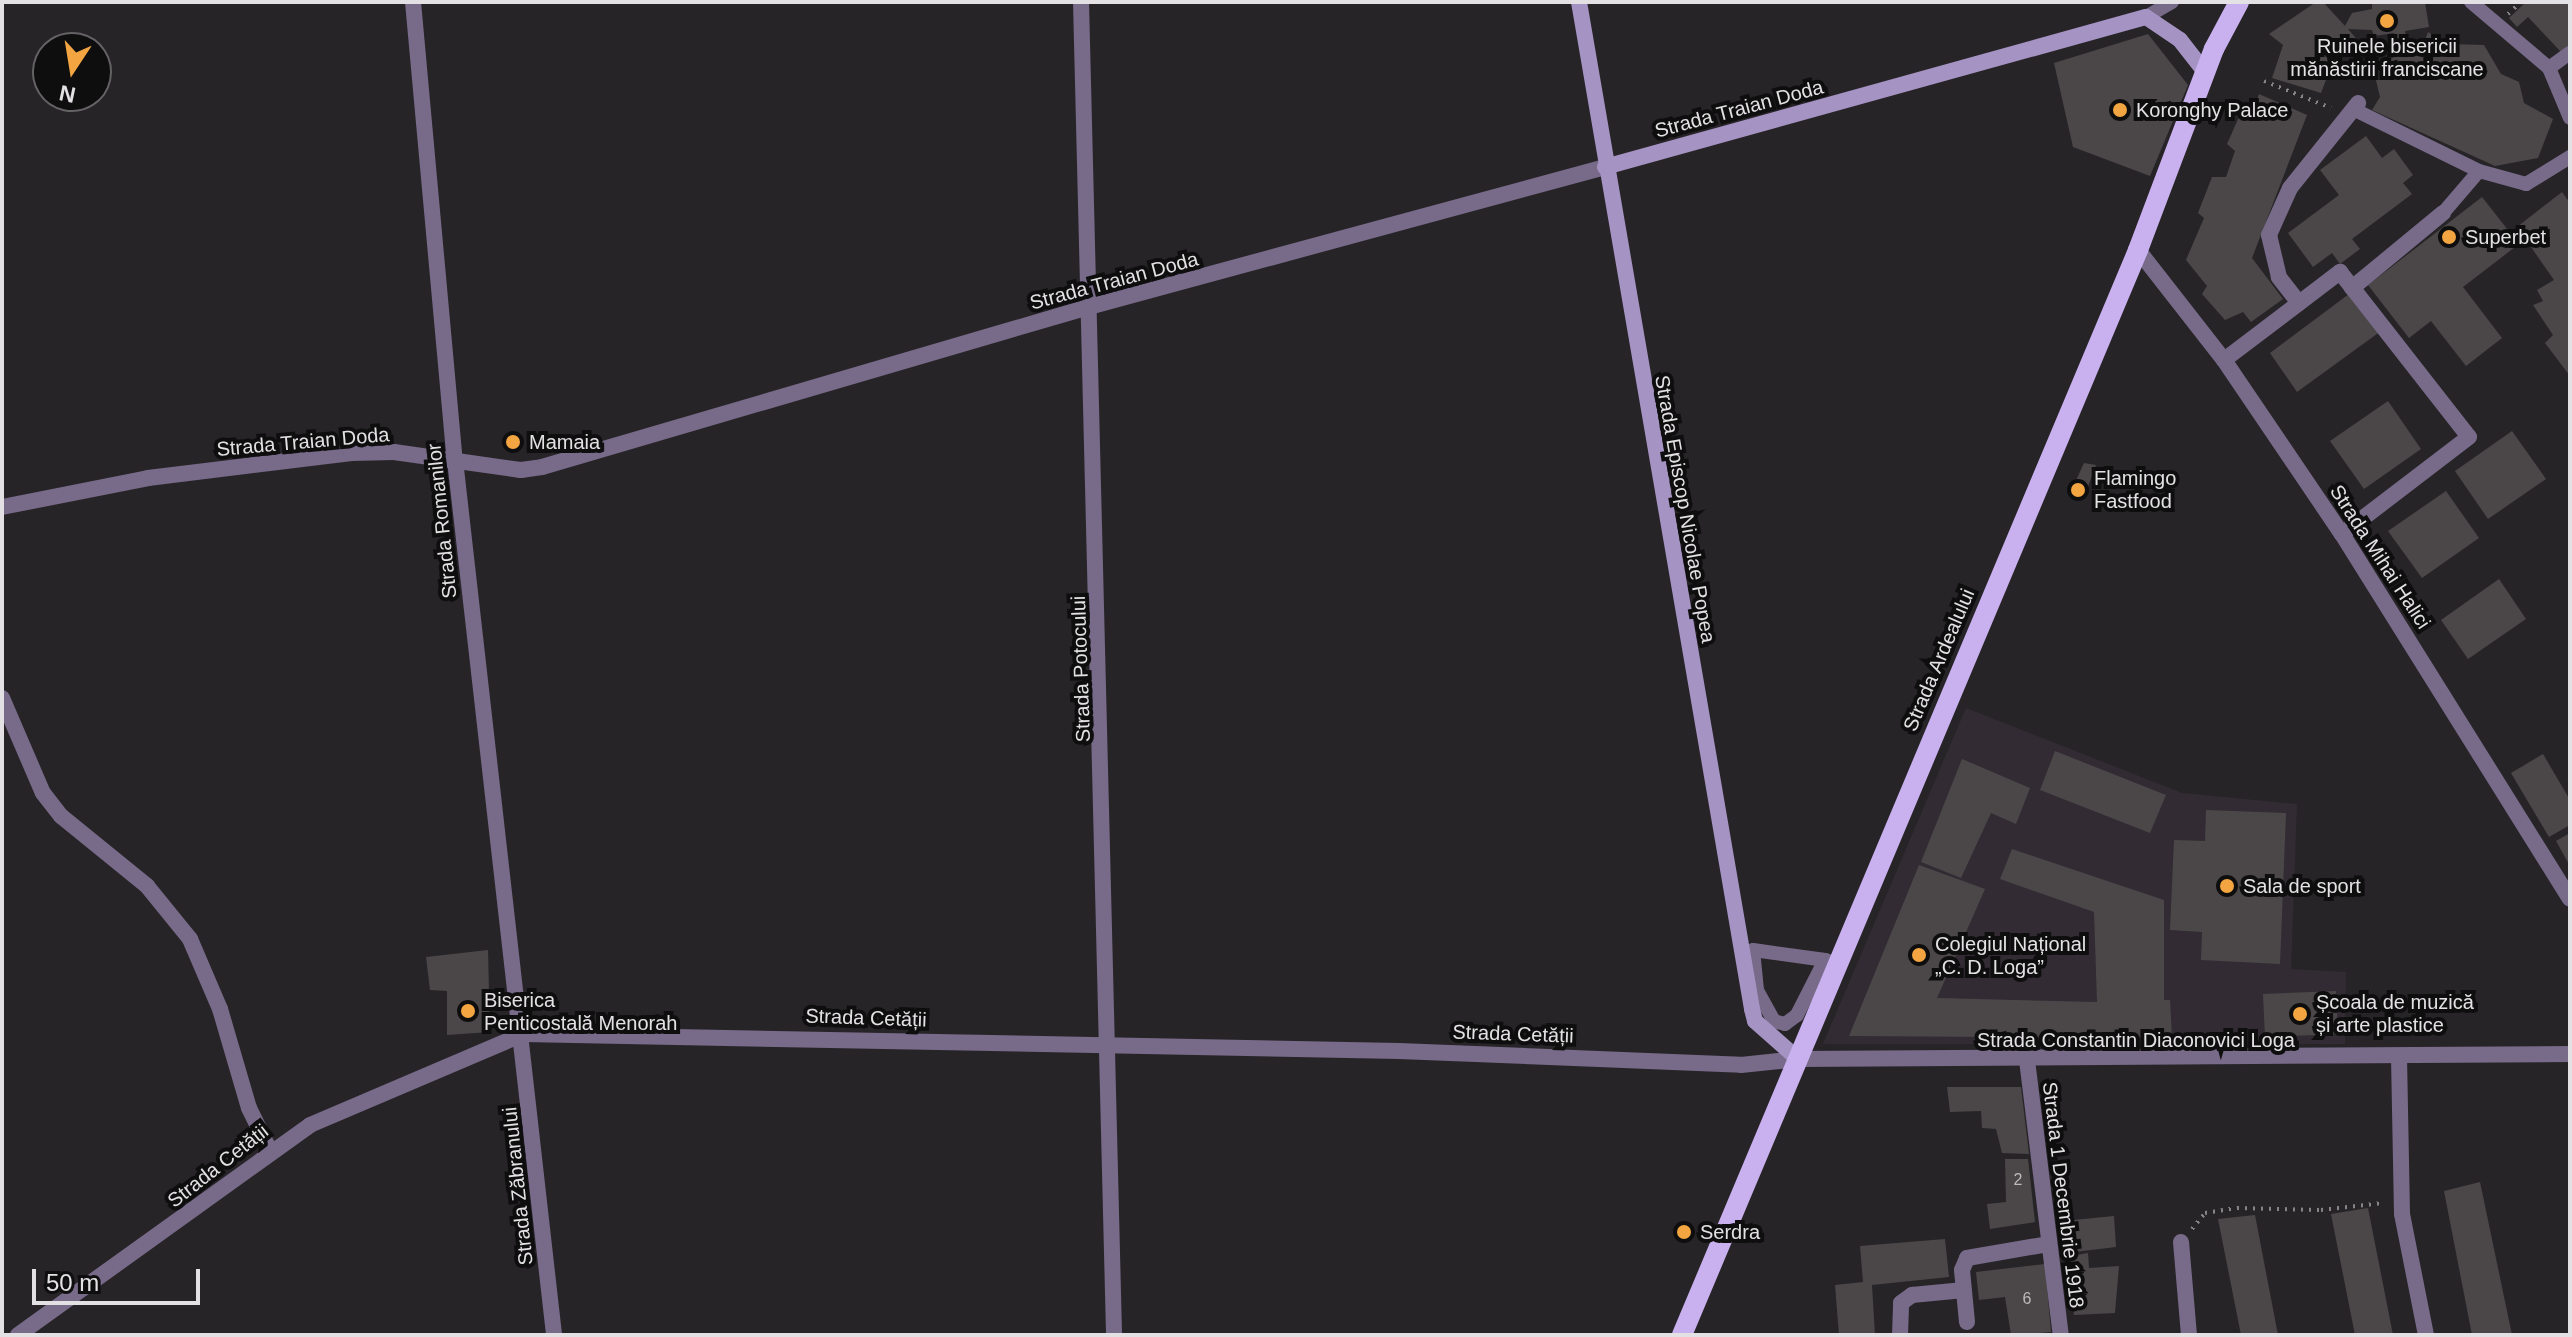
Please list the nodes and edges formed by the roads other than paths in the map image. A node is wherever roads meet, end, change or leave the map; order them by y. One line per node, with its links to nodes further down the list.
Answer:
1 (413, 2): 22 (street, Strada Romanilor)
2 (1081, 2): 20 (street, Strada Potocului)
3 (1579, 2): 14 (main road, Strada Episcop Nicolae Popea)
4 (2172, 2): 7 (street)
5 (2239, 2): 10 (main road, Strada Ardealului)
6 (2471, 2): 9 (street)
7 (2146, 17): 10 (main road); 14 (main road, Strada Traian Doda)
8 (2570, 53): 9 (street)
9 (2549, 68): 12 (street)
10 (2205, 72): 17 (main road, Strada Ardealului)
11 (2353, 109): 15 (street); 19 (street)
12 (2570, 118)
13 (2570, 157): 15 (street)
14 (1605, 167): 20 (street, Strada Traian Doda); 27 (main road, Strada Episcop Nicolae Popea)
15 (2479, 171): 16 (street)
16 (2443, 213): 18 (street)
17 (2138, 250): 21 (street, Strada Mihai Halici); 28 (main road, Strada Ardealului)
18 (2352, 288): 19 (street); 24 (street)
19 (2299, 303): 21 (street)
20 (1085, 308): 22 (street, Strada Traian Doda); 30 (street, Strada Potocului)
21 (2224, 360): 24 (street, Strada Mihai Halici)
22 (455, 460): 23 (street, Strada Traian Doda); 29 (street, Strada Romanilor)
23 (2, 507)
24 (2342, 534): 26 (street, Strada Mihai Halici)
25 (2, 698): 35 (street)
26 (2570, 899)
27 (1747, 950): 28 (street); 28 (street); 33 (main road, Strada Episcop Nicolae Popea)
28 (1831, 962): 33 (main road, Strada Ardealului)
29 (523, 1034): 30 (street, Strada Cetății); 35 (street, Strada Cetății); 41 (street, Strada Zăbranului)
30 (1111, 1045): 33 (street, Strada Cetății); 42 (street, Strada Potocului)
31 (2570, 1054): 32 (street, Strada Constantin Diaconovici Loga)
32 (2399, 1057): 34 (street, Strada Constantin Diaconovici Loga); 47 (street)
33 (1798, 1059): 34 (street, Strada Constantin Diaconovici Loga); 43 (main road, Strada Ardealului)
34 (2027, 1060): 37 (street, Strada 1 Decembrie 1918)
35 (269, 1149): 40 (street, Strada Cetății)
36 (2181, 1242): 46 (street)
37 (2048, 1244): 38 (street); 45 (street, Strada 1 Decembrie 1918)
38 (1964, 1290): 39 (street); 44 (street)
39 (1967, 1322)
40 (18, 1335)
41 (554, 1335)
42 (1114, 1335)
43 (1682, 1335)
44 (1900, 1335)
45 (2061, 1335)
46 (2189, 1335)
47 (2426, 1335)

